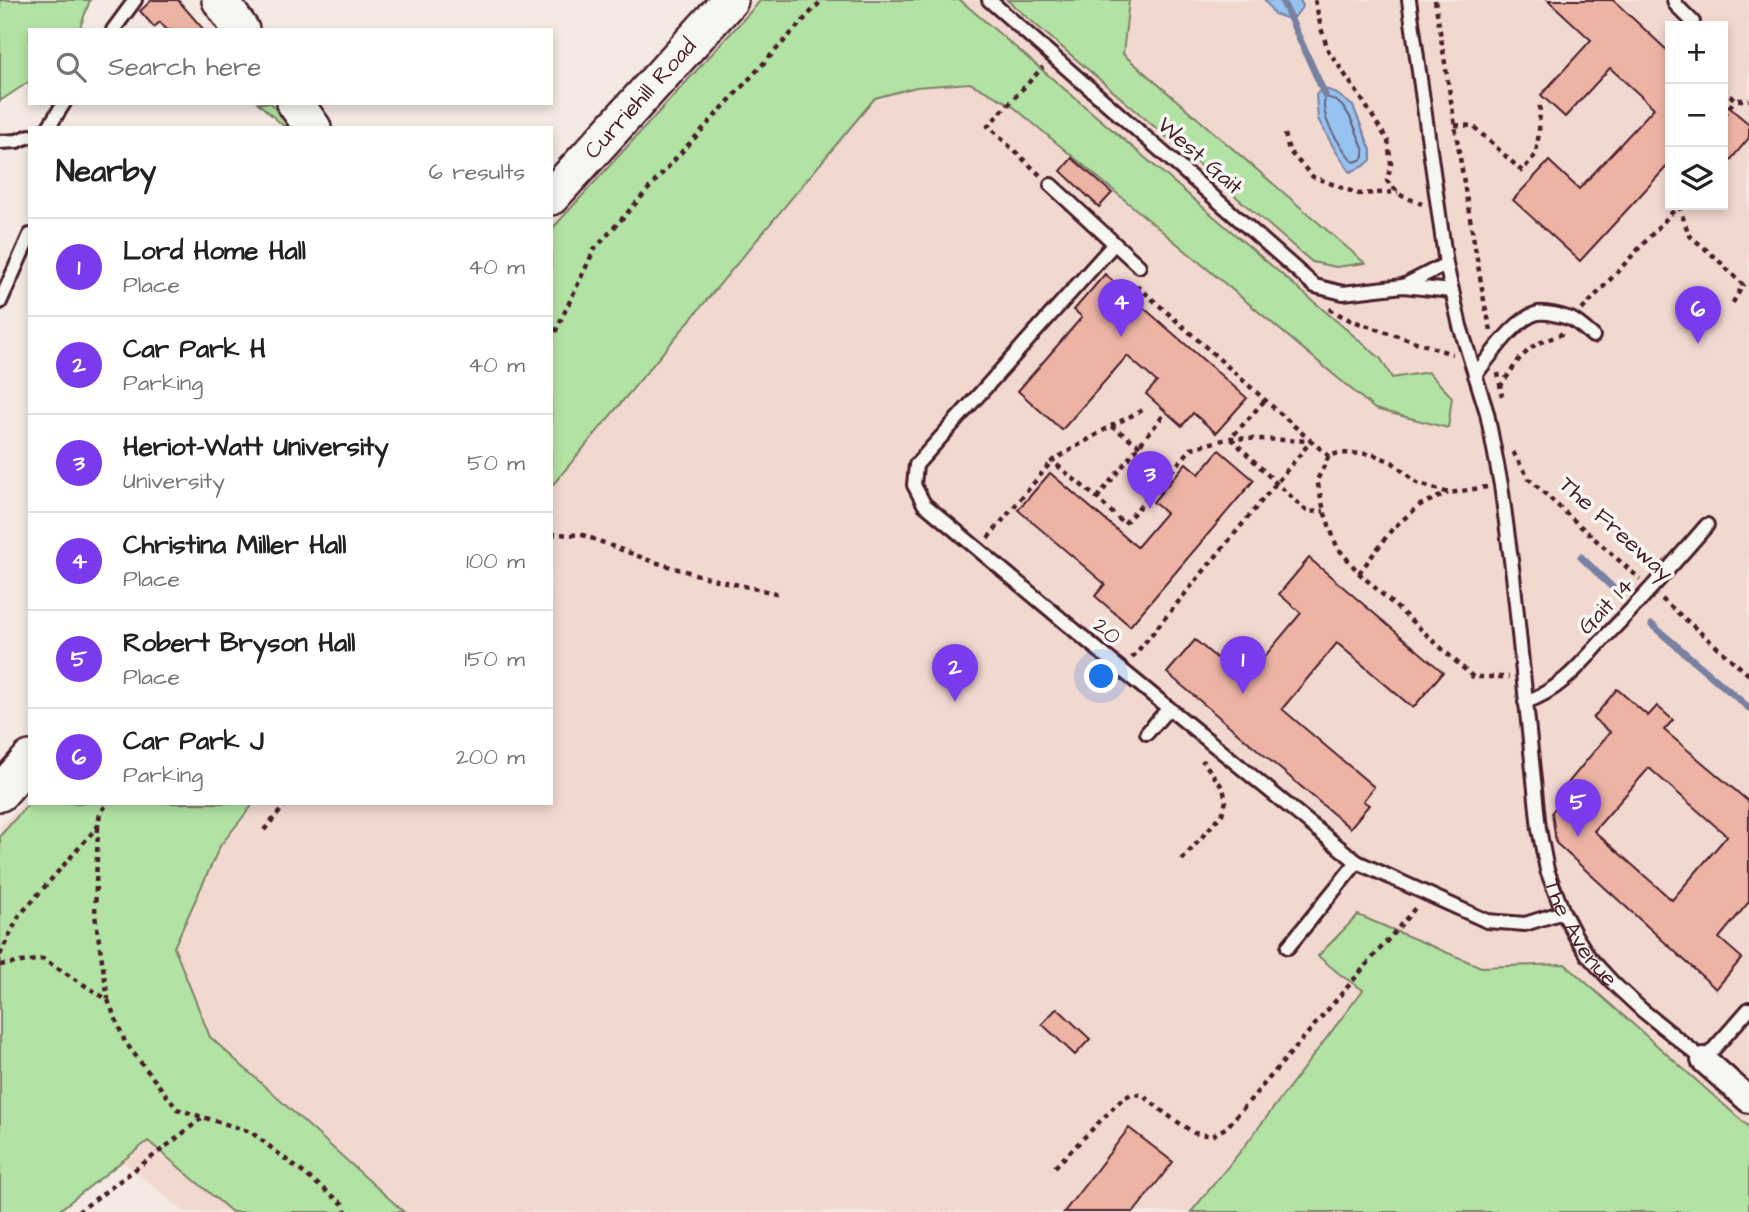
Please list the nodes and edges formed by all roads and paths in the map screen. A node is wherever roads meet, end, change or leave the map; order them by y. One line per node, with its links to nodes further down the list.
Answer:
1 (135, 0): 11 (lane)
2 (219, 0): 12 (street)
3 (730, 0): 29 (street, Curriehill Road)
4 (822, 0): 44 (path)
5 (989, 0): 13 (lane, West Gait)
6 (1315, 0): 28 (path)
7 (1409, 0): 30 (lane)
8 (1435, 0): 21 (path)
9 (1674, 0): 10 (lane)
10 (1692, 21)
11 (114, 28)
12 (240, 28)
13 (1052, 55): 27 (path); 38 (lane, West Gait)
14 (1728, 93): 15 (path)
15 (1735, 100): 16 (path); 20 (path)
16 (1749, 100)
17 (1541, 103): 21 (path)
18 (63, 105): 22 (lane)
19 (296, 105): 23 (street)
20 (1728, 109)
21 (1455, 125): 45 (path)
22 (49, 126)
23 (312, 126)
24 (1285, 134): 28 (path)
25 (28, 137): 26 (lane)
26 (0, 142)
27 (1051, 185): 34 (lane)
28 (1398, 192): 30 (path)
29 (553, 195)
30 (1437, 203): 36 (lane)
31 (1674, 210): 42 (path)
32 (1681, 210): 41 (path)
33 (28, 239): 40 (lane)
34 (1114, 244): 35 (lane, 20); 37 (lane)
35 (1103, 255): 49 (path); 68 (lane, 20)
36 (1446, 264): 38 (lane, West Gait); 39 (lane)
37 (1139, 266)
38 (1403, 286): 39 (lane, West Gait)
39 (1452, 291): 46 (lane)
40 (0, 302)
41 (1731, 306)
42 (1573, 320): 43 (lane); 45 (lane); 47 (path)
43 (1593, 336)
44 (553, 337)
45 (1496, 350): 46 (lane); 47 (path)
46 (1475, 375): 62 (lane)
47 (1500, 387): 48 (path)
48 (1502, 400)
49 (1264, 401): 53 (path); 54 (path)
50 (1143, 410): 52 (path)
51 (1166, 412): 55 (path)
52 (1111, 426): 55 (path); 58 (path)
53 (1231, 438): 54 (path); 59 (path); 61 (path)
54 (1311, 441): 57 (path); 61 (path)
55 (1139, 445): 59 (path); 64 (path)
56 (1512, 450): 60 (path, The Freeway)
57 (1329, 456): 63 (path); 65 (path)
58 (1052, 461): 64 (path); 68 (path)
59 (1171, 471): 64 (path)
60 (1530, 479): 62 (path); 70 (path, The Freeway)
61 (1276, 483): 65 (path); 72 (path)
62 (1502, 485): 63 (path); 75 (lane)
63 (1449, 492): 69 (path)
64 (1097, 498)
65 (1324, 511): 69 (path)
66 (1707, 525): 70 (lane, Gait 14)
67 (553, 534): 71 (path)
68 (978, 550): 72 (lane, 20)
69 (1359, 573): 74 (path)
70 (1651, 589): 73 (path, The Freeway); 75 (lane, Gait 14)
71 (780, 594)
72 (1122, 670): 76 (lane, 20)
73 (1749, 675)
74 (1513, 687)
75 (1525, 702): 88 (lane, The Avenue)
76 (1169, 708): 77 (lane, 20); 78 (lane)
77 (1191, 727): 85 (path); 86 (lane, 20)
78 (1147, 733)
79 (28, 761): 80 (street)
80 (0, 793)
81 (106, 805): 83 (path)
82 (285, 805): 84 (path)
83 (98, 826): 90 (path); 92 (path)
84 (264, 830)
85 (1182, 860)
86 (1357, 862): 87 (lane, 20); 89 (lane)
87 (1427, 894): 88 (lane, 20); 97 (path)
88 (1563, 912): 94 (lane, The Avenue)
89 (1288, 947)
90 (0, 955)
91 (0, 965): 92 (path)
92 (108, 1000): 96 (path)
93 (1749, 1009): 94 (lane)
94 (1704, 1060): 95 (street, The Avenue)
95 (1749, 1100)
96 (203, 1117): 98 (path); 99 (path)
97 (1055, 1167)
98 (78, 1212)
99 (346, 1212)

